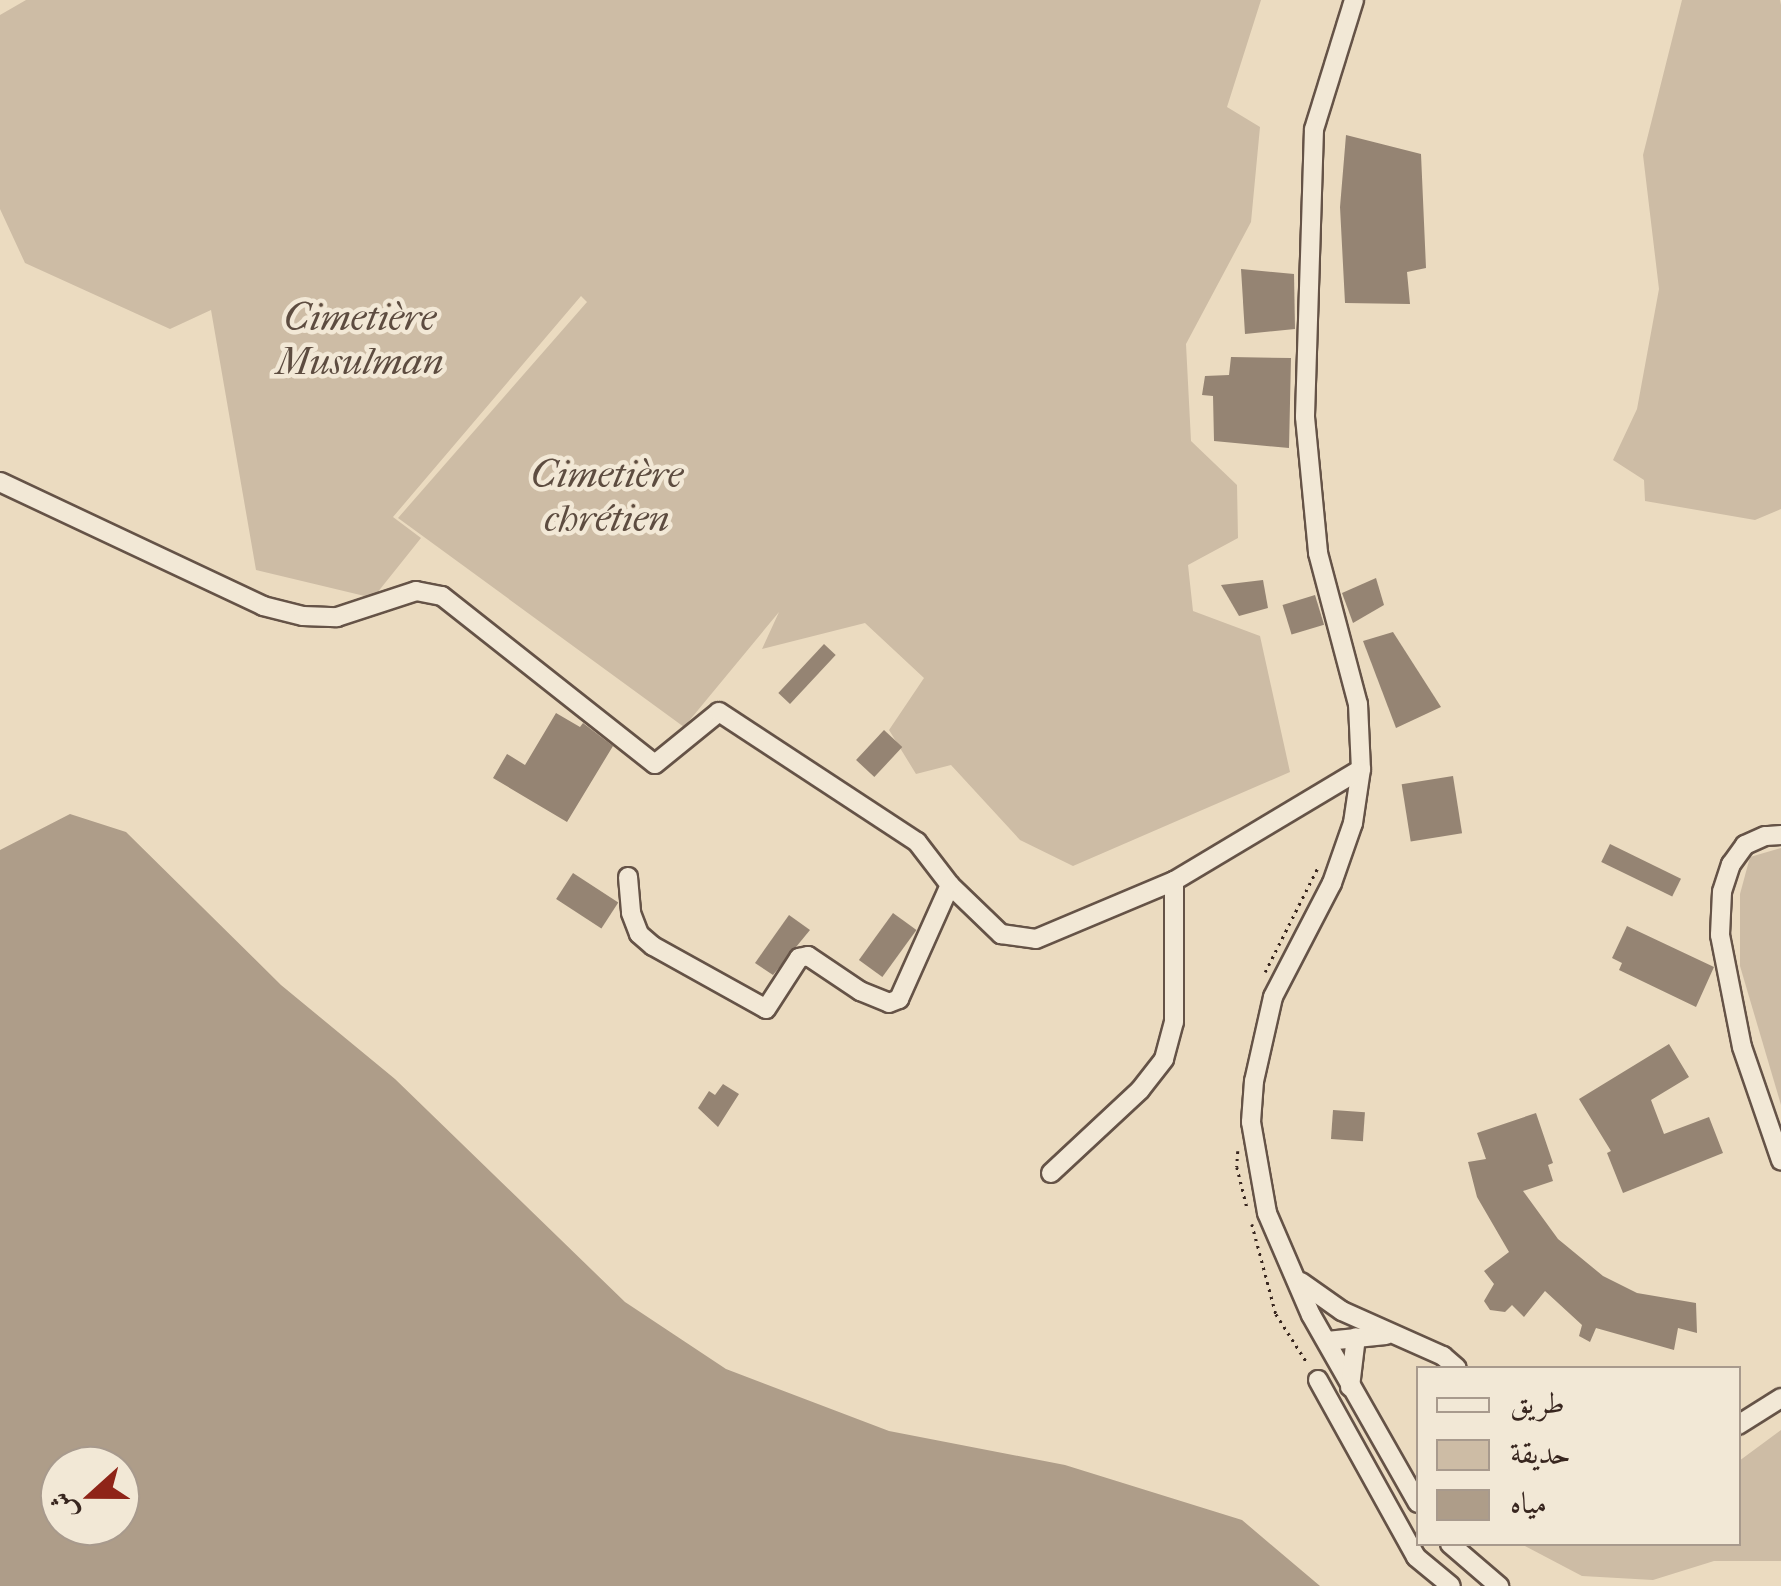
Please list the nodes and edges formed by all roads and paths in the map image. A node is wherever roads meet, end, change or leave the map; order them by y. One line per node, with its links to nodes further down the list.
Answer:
1 (1354, 0): 3 (street)
2 (0, 482): 8 (street)
3 (1361, 769): 7 (street); 13 (street)
4 (1781, 835): 11 (street)
5 (1322, 863): 9 (path)
6 (628, 876): 8 (street)
7 (1174, 880): 8 (street); 12 (street)
8 (950, 885)
9 (1262, 983)
10 (1238, 1149): 20 (path)
11 (1781, 1160)
12 (1051, 1172)
13 (1295, 1276): 14 (street); 15 (street)
14 (1342, 1311): 15 (street); 16 (street)
15 (1311, 1316): 18 (street)
16 (1391, 1334): 17 (street); 19 (street)
17 (1356, 1337): 18 (street); 21 (street)
18 (1327, 1340): 21 (street)
19 (1455, 1366)
20 (1318, 1380): 28 (street)
21 (1350, 1388): 26 (street)
22 (1781, 1398): 24 (street)
23 (1781, 1406): 24 (street)
24 (1762, 1412): 25 (street)
25 (1741, 1424)
26 (1416, 1499)
27 (1452, 1546): 29 (street)
28 (1450, 1586)
29 (1499, 1586)

